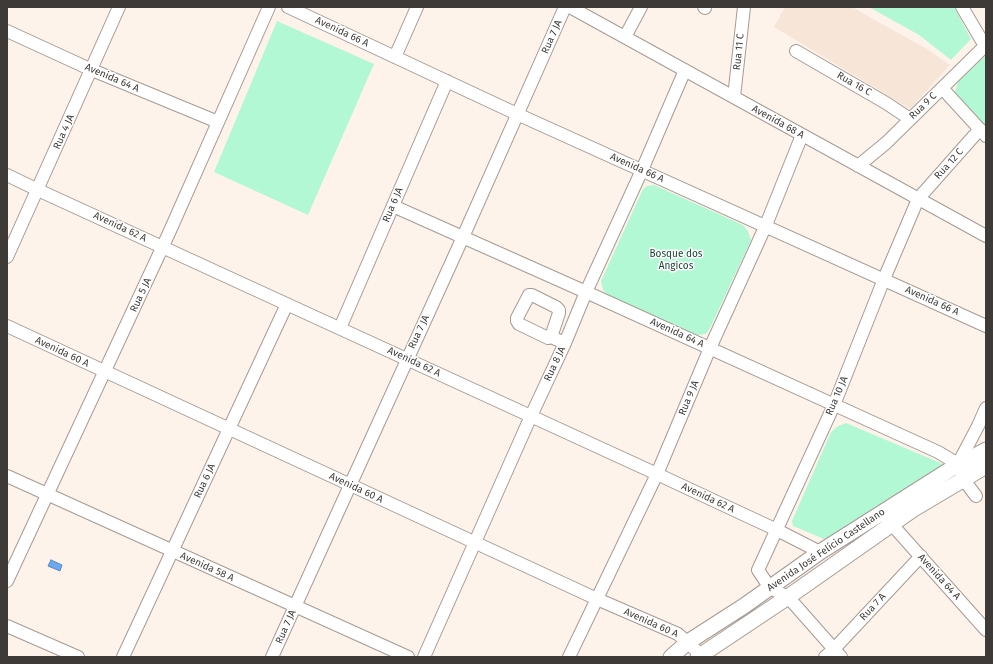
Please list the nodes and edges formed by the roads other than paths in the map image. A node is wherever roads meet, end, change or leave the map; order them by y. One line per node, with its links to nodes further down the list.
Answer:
1 (119, 7): 15 (street, Rua 4 JA)
2 (269, 7): 22 (street, Rua 5 JA)
3 (288, 7): 14 (street, Avenida 66 A)
4 (417, 7): 14 (street)
5 (565, 7): 20 (street, Rua 7 JA)
6 (570, 7): 11 (street, Avenida 68 A)
7 (641, 7): 11 (street)
8 (744, 7): 19 (street, Rua 11 C)
9 (962, 7): 12 (street)
10 (7, 31): 15 (street, Avenida 64 A)
11 (625, 37): 16 (street, Avenida 68 A)
12 (985, 45): 18 (street, Rua 9 C)
13 (796, 51): 21 (street, Rua 16 C)
14 (396, 57): 17 (street, Avenida 66 A)
15 (92, 70): 22 (street, Avenida 64 A); 28 (street, Rua 4 JA)
16 (684, 70): 19 (street, Avenida 68 A); 26 (street, Rua 8 JA)
17 (447, 81): 20 (street, Avenida 66 A); 30 (street, Rua 6 JA)
18 (942, 88): 21 (street, Rua 9 C); 23 (street)
19 (734, 97): 24 (street, Avenida 68 A)
20 (517, 114): 26 (street, Avenida 66 A); 33 (street, Rua 7 JA)
21 (910, 119): 25 (street, Rua 9 C)
22 (218, 122): 34 (street, Rua 5 JA)
23 (983, 133): 29 (street, Rua 12 C)
24 (802, 135): 25 (street, Avenida 68 A); 31 (street, Rua 9 JA)
25 (858, 166): 29 (street, Avenida 68 A)
26 (642, 170): 31 (street, Avenida 66 A); 37 (street, Rua 8 JA)
27 (7, 174): 28 (street, Avenida 62 A)
28 (38, 190): 34 (street, Avenida 62 A); 35 (street, Rua 4 JA)
29 (918, 199): 32 (street, Avenida 68 A); 36 (street, Rua 10 JA)
30 (392, 206): 33 (street, Avenida 64 A); 41 (street, Rua 6 JA)
31 (766, 225): 36 (street, Avenida 66 A); 44 (street, Rua 9 JA)
32 (986, 236)
33 (463, 237): 37 (street, Avenida 64 A); 45 (street, Rua 7 JA)
34 (163, 247): 38 (street, Avenida 62 A); 46 (street, Rua 5 JA)
35 (7, 257)
36 (884, 280): 40 (street, Avenida 66 A); 47 (street, Rua 10 JA)
37 (586, 292): 43 (street, Rua 8 JA); 44 (street, Avenida 64 A)
38 (287, 304): 41 (street, Avenida 62 A); 50 (street, Rua 6 JA)
39 (7, 326): 46 (street, Avenida 60 A)
40 (986, 326)
41 (340, 328): 45 (street, Avenida 62 A)
42 (551, 337): 43 (street)
43 (564, 343): 49 (street, Rua 8 JA)
44 (710, 348): 47 (street, Avenida 64 A); 54 (street, Rua 9 JA)
45 (407, 359): 49 (street, Avenida 62 A); 57 (street, Rua 7 JA)
46 (105, 372): 50 (street, Avenida 60 A); 58 (street, Rua 5 JA)
47 (834, 405): 52 (street, Avenida 64 A); 62 (street, Rua 10 JA)
48 (986, 408): 52 (street)
49 (531, 416): 54 (street, Avenida 62 A); 63 (street, Rua 8 JA)
50 (229, 429): 57 (street, Avenida 60 A); 64 (street, Rua 6 JA)
51 (986, 450): 52 (main road, Avenida José Felício Castellano)
52 (958, 464): 56 (street); 60 (main road, Avenida José Felício Castellano)
53 (986, 466): 56 (main road, Avenida José Felício Castellano)
54 (657, 474): 62 (street, Avenida 62 A); 70 (street, Rua 9 JA)
55 (7, 476): 58 (street, Avenida 58 A)
56 (964, 480): 59 (street); 61 (main road, Avenida José Felício Castellano)
57 (350, 485): 63 (street, Avenida 60 A); 71 (street, Rua 7 JA)
58 (48, 495): 64 (street, Avenida 58 A); 67 (street, Rua 5 JA)
59 (976, 496)
60 (882, 513): 61 (street, Avenida 64 A); 65 (main road, Avenida José Felício Castellano)
61 (892, 524): 66 (street, Avenida 64 A); 69 (main road, Avenida José Felício Castellano)
62 (777, 530): 65 (street, Avenida 62 A); 68 (street, Rua 10 JA)
63 (475, 543): 70 (street, Avenida 60 A); 81 (street, Rua 8 JA)
64 (172, 551): 71 (street, Avenida 58 A); 78 (street, Rua 6 JA)
65 (820, 552): 68 (main road, Avenida José Felício Castellano)
66 (921, 556): 73 (street, Avenida 64 A); 75 (street, Rua 7 A)
67 (7, 581)
68 (770, 588): 69 (street); 74 (main road, Avenida José Felício Castellano)
69 (788, 597): 75 (street); 76 (main road, Avenida José Felício Castellano)
70 (597, 599): 74 (street, Avenida 60 A); 82 (street, Rua 9 JA)
71 (295, 606): 79 (street, Rua 7 JA); 80 (street, Avenida 58 A)
72 (7, 626): 77 (street)
73 (986, 630)
74 (688, 642): 76 (street, Avenida 60 A); 83 (main road, Avenida José Felício Castellano)
75 (833, 654)
76 (699, 656)
77 (78, 657)
78 (123, 657)
79 (272, 657)
80 (408, 657)
81 (424, 657)
82 (569, 657)
83 (671, 657)

